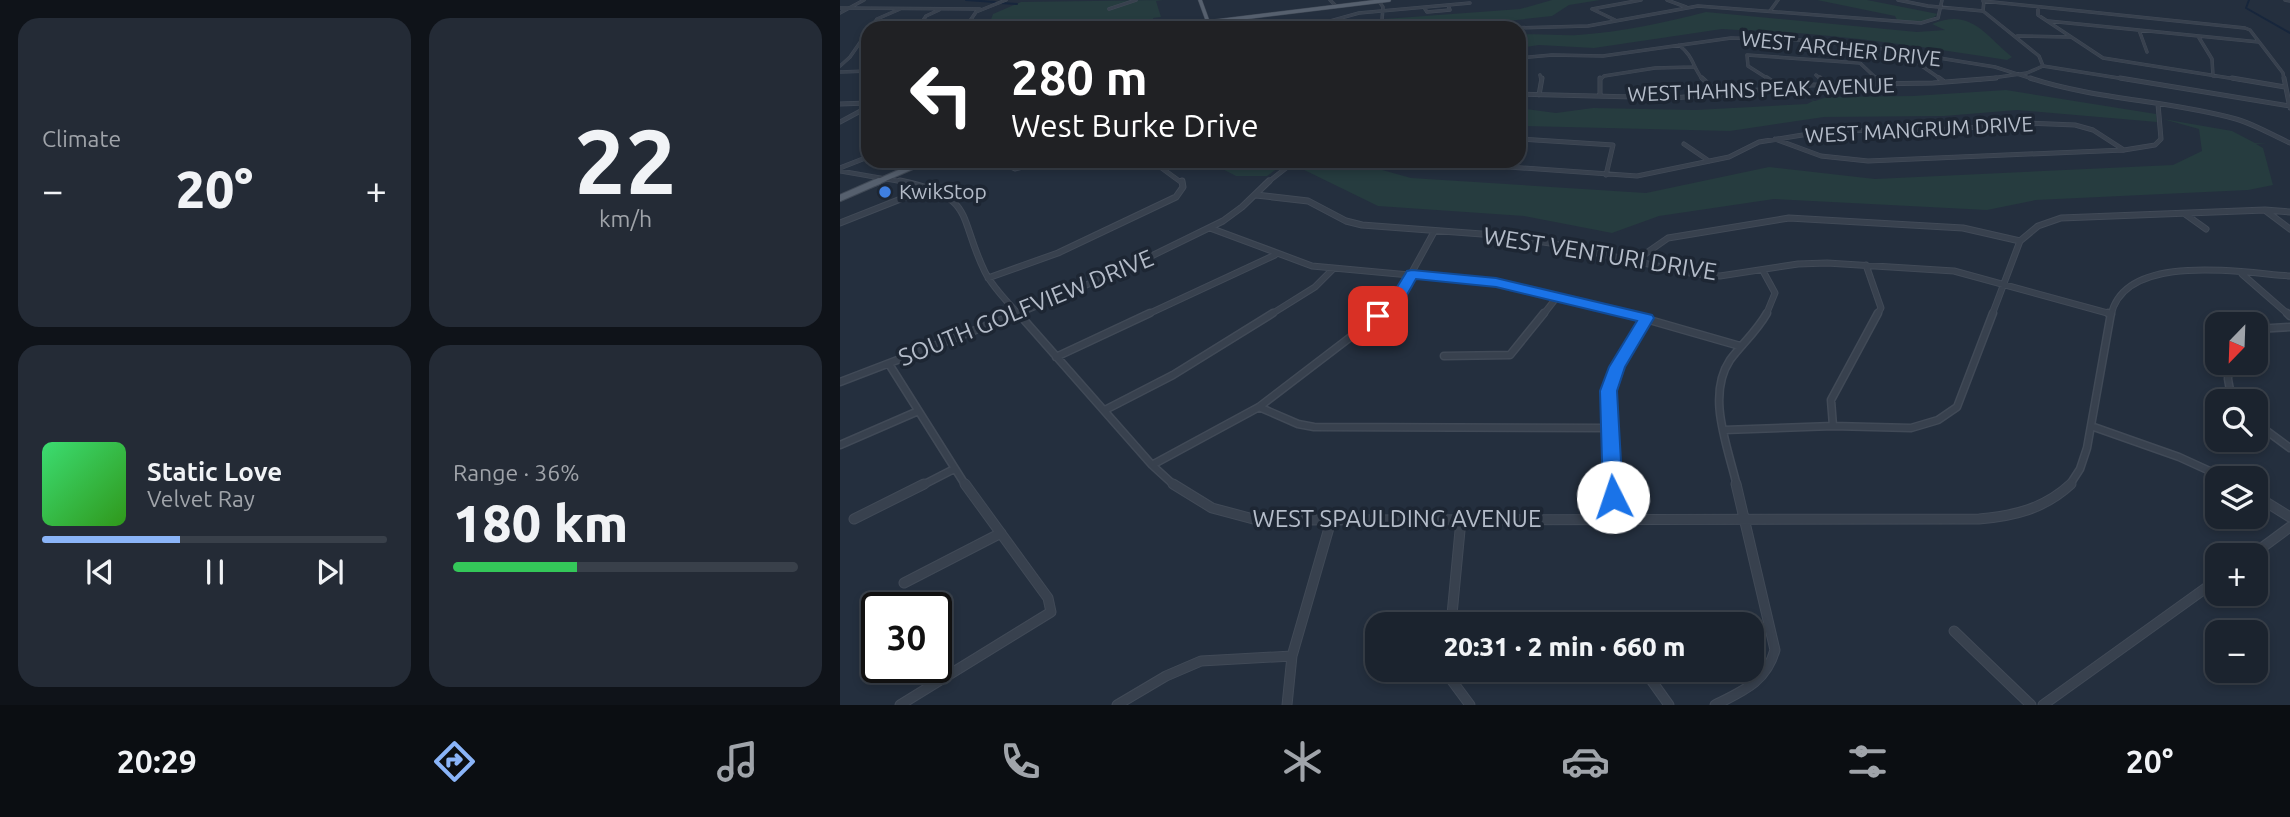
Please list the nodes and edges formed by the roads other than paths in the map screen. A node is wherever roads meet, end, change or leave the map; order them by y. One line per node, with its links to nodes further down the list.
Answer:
1 (864, 0): 19 (street)
2 (1006, 0): 28 (street)
3 (1136, 0): 29 (street)
4 (1200, 0): 39 (main road)
5 (1330, 0): 18 (street)
6 (1389, 0): 14 (main road)
7 (1641, 0): 35 (street)
8 (1667, 0): 20 (street)
9 (1731, 0): 21 (street)
10 (1778, 0): 31 (street)
11 (1898, 0): 27 (street)
12 (1942, 0): 27 (street)
13 (2285, 0): 16 (street)
14 (1378, 1): 18 (main road); 30 (street)
15 (1983, 1): 23 (street); 32 (street)
16 (2290, 1)
17 (1470, 3): 30 (street)
18 (1336, 6): 39 (main road)
19 (851, 7): 24 (street); 25 (street); 33 (street)
20 (1688, 7): 21 (street); 35 (street)
21 (1726, 7): 31 (street)
22 (1821, 7): 34 (street)
23 (2038, 7): 42 (street); 49 (street)
24 (840, 8)
25 (903, 8): 26 (street); 36 (street)
26 (942, 8): 28 (street); 37 (street)
27 (1942, 8): 32 (street); 34 (street)
28 (980, 9): 38 (street)
29 (1109, 9)
30 (1383, 11): 40 (street); 41 (street)
31 (1770, 11): 34 (street)
32 (1983, 11): 45 (street)
33 (840, 13)
34 (1817, 15)
35 (1616, 20): 43 (street)
36 (876, 21)
37 (923, 21)
38 (967, 21)
39 (1208, 21)
40 (1328, 21)
41 (1384, 21)
42 (2046, 21): 44 (street); 47 (street)
43 (1526, 28)
44 (2139, 30): 46 (street); 51 (street)
45 (2015, 36): 47 (street); 55 (street)
46 (2198, 36): 49 (street); 62 (street)
47 (2071, 37): 62 (street)
48 (861, 41): 54 (street)
49 (2259, 42): 66 (street)
50 (1679, 45): 52 (street, WEST ARCHER DRIVE); 53 (street, WEST ARCHER DRIVE); 56 (street)
51 (2147, 52)
52 (1923, 55): 61 (street, WEST ARCHER DRIVE); 63 (street)
53 (1526, 57)
54 (840, 66)
55 (2043, 66): 61 (street, WEST HAHNS PEAK AVENUE); 77 (street)
56 (1693, 67): 71 (street); 72 (street)
57 (861, 71): 58 (street)
58 (840, 72)
59 (1540, 75): 70 (street)
60 (1816, 75): 65 (street)
61 (2021, 75): 63 (street, WEST HAHNS PEAK AVENUE); 75 (street, WEST ARCHER DRIVE)
62 (2213, 76): 66 (street)
63 (1943, 81): 64 (street, WEST HAHNS PEAK AVENUE)
64 (1882, 84): 65 (street, WEST HAHNS PEAK AVENUE); 67 (street)
65 (1828, 85): 67 (street, WEST HAHNS PEAK AVENUE)
66 (2285, 87): 77 (street)
67 (1780, 88): 71 (street, WEST HAHNS PEAK AVENUE)
68 (1655, 90): 73 (street)
69 (1526, 94): 70 (street, WEST HAHNS PEAK AVENUE)
70 (1539, 95): 72 (street, WEST HAHNS PEAK AVENUE)
71 (1721, 95): 73 (street, WEST HAHNS PEAK AVENUE)
72 (1600, 96): 73 (street, WEST HAHNS PEAK AVENUE)
73 (1656, 97)
74 (840, 104): 76 (street)
75 (2158, 104): 82 (street, WEST ARCHER DRIVE); 84 (street)
76 (861, 105)
77 (2290, 107)
78 (861, 109): 79 (street)
79 (840, 122)
80 (1526, 139): 93 (street)
81 (1775, 139): 84 (street); 84 (street, WEST MANGRUM DRIVE); 86 (street, WEST MANGRUM DRIVE)
82 (2290, 143)
83 (1684, 144): 86 (street)
84 (2124, 150)
85 (861, 161): 92 (street)
86 (1709, 161): 93 (street, WEST MANGRUM DRIVE)
87 (898, 168): 94 (main road)
88 (909, 168): 95 (main road)
89 (1163, 168): 116 (street)
90 (1284, 168): 97 (street, SOUTH GOLFVIEW DRIVE)
91 (1514, 168): 93 (street, WEST MANGRUM DRIVE)
92 (841, 171): 94 (street, WEST SPAULDING AVENUE)
93 (1606, 175)
94 (875, 178): 95 (street, WEST SPAULDING AVENUE); 98 (main road)
95 (883, 179): 96 (street, WEST SPAULDING AVENUE); 98 (main road)
96 (928, 188): 102 (street); 116 (street, WEST SPAULDING AVENUE)
97 (1256, 195): 103 (street, SOUTH GOLFVIEW DRIVE); 106 (street, WEST VENTURI DRIVE)
98 (840, 196)
99 (2265, 209): 100 (street); 101 (street); 105 (street)
100 (2290, 212)
101 (2184, 213): 104 (street); 107 (street)
102 (840, 223)
103 (1210, 228): 108 (street); 119 (street, SOUTH GOLFVIEW DRIVE)
104 (2206, 229)
105 (2290, 229)
106 (1434, 232): 109 (street, WEST VENTURI DRIVE); 113 (street)
107 (2018, 244): 109 (street); 117 (street)
108 (1275, 255): 111 (street); 127 (street)
109 (1635, 261): 112 (street, WEST VENTURI DRIVE)
110 (1866, 265): 112 (street, WEST VENTURI DRIVE); 117 (street, WEST VENTURI DRIVE); 133 (street)
111 (1332, 270): 113 (street); 131 (street)
112 (1763, 271): 125 (street)
113 (1412, 274): 118 (street); 130 (street)
114 (2242, 274): 115 (street); 120 (street); 121 (street)
115 (2290, 276)
116 (988, 278): 119 (street, WEST SPAULDING AVENUE)
117 (2005, 284): 120 (street, WEST VENTURI DRIVE); 133 (street)
118 (1557, 297): 122 (street); 126 (street)
119 (1018, 313): 127 (street, WEST SPAULDING AVENUE); 128 (street, SOUTH GOLFVIEW DRIVE)
120 (2111, 314): 134 (street)
121 (2290, 316)
122 (1646, 318): 125 (street); 135 (street)
123 (2290, 327): 124 (street)
124 (2268, 328)
125 (1740, 346): 136 (street)
126 (1444, 356)
127 (1056, 357): 131 (street, WEST SPAULDING AVENUE)
128 (889, 364): 129 (street, SOUTH GOLFVIEW DRIVE); 132 (street)
129 (840, 382)
130 (1259, 407): 135 (street); 140 (street)
131 (1104, 410): 140 (street, WEST SPAULDING AVENUE)
132 (916, 412): 138 (street); 141 (street)
133 (1833, 426): 136 (street)
134 (2091, 426): 142 (street); 148 (street, WEST SPAULDING AVENUE)
135 (1608, 428): 147 (street)
136 (1724, 430): 148 (street)
137 (2268, 432): 139 (street)
138 (840, 445)
139 (2290, 448)
140 (1152, 465): 149 (street, WEST SPAULDING AVENUE)
141 (954, 469): 145 (street); 151 (street)
142 (2205, 469)
143 (2268, 503): 144 (street)
144 (2290, 517)
145 (854, 519)
146 (1461, 520): 147 (street, WEST SPAULDING AVENUE); 149 (street, WEST SPAULDING AVENUE); 155 (street)
147 (1615, 520): 148 (street, WEST SPAULDING AVENUE)
148 (1745, 520): 165 (street)
149 (1331, 521): 157 (street)
150 (2290, 527): 152 (street)
151 (1001, 533): 153 (street); 160 (street)
152 (2268, 543)
153 (904, 583)
154 (2205, 589): 167 (street)
155 (1452, 612)
156 (1954, 631): 166 (street)
157 (1292, 656): 161 (street); 162 (street)
158 (1453, 682): 163 (street)
159 (1653, 682): 164 (street)
160 (900, 705)
161 (1117, 705)
162 (1287, 705)
163 (1470, 705)
164 (1669, 705)
165 (1715, 705)
166 (2031, 705)
167 (2043, 705)

